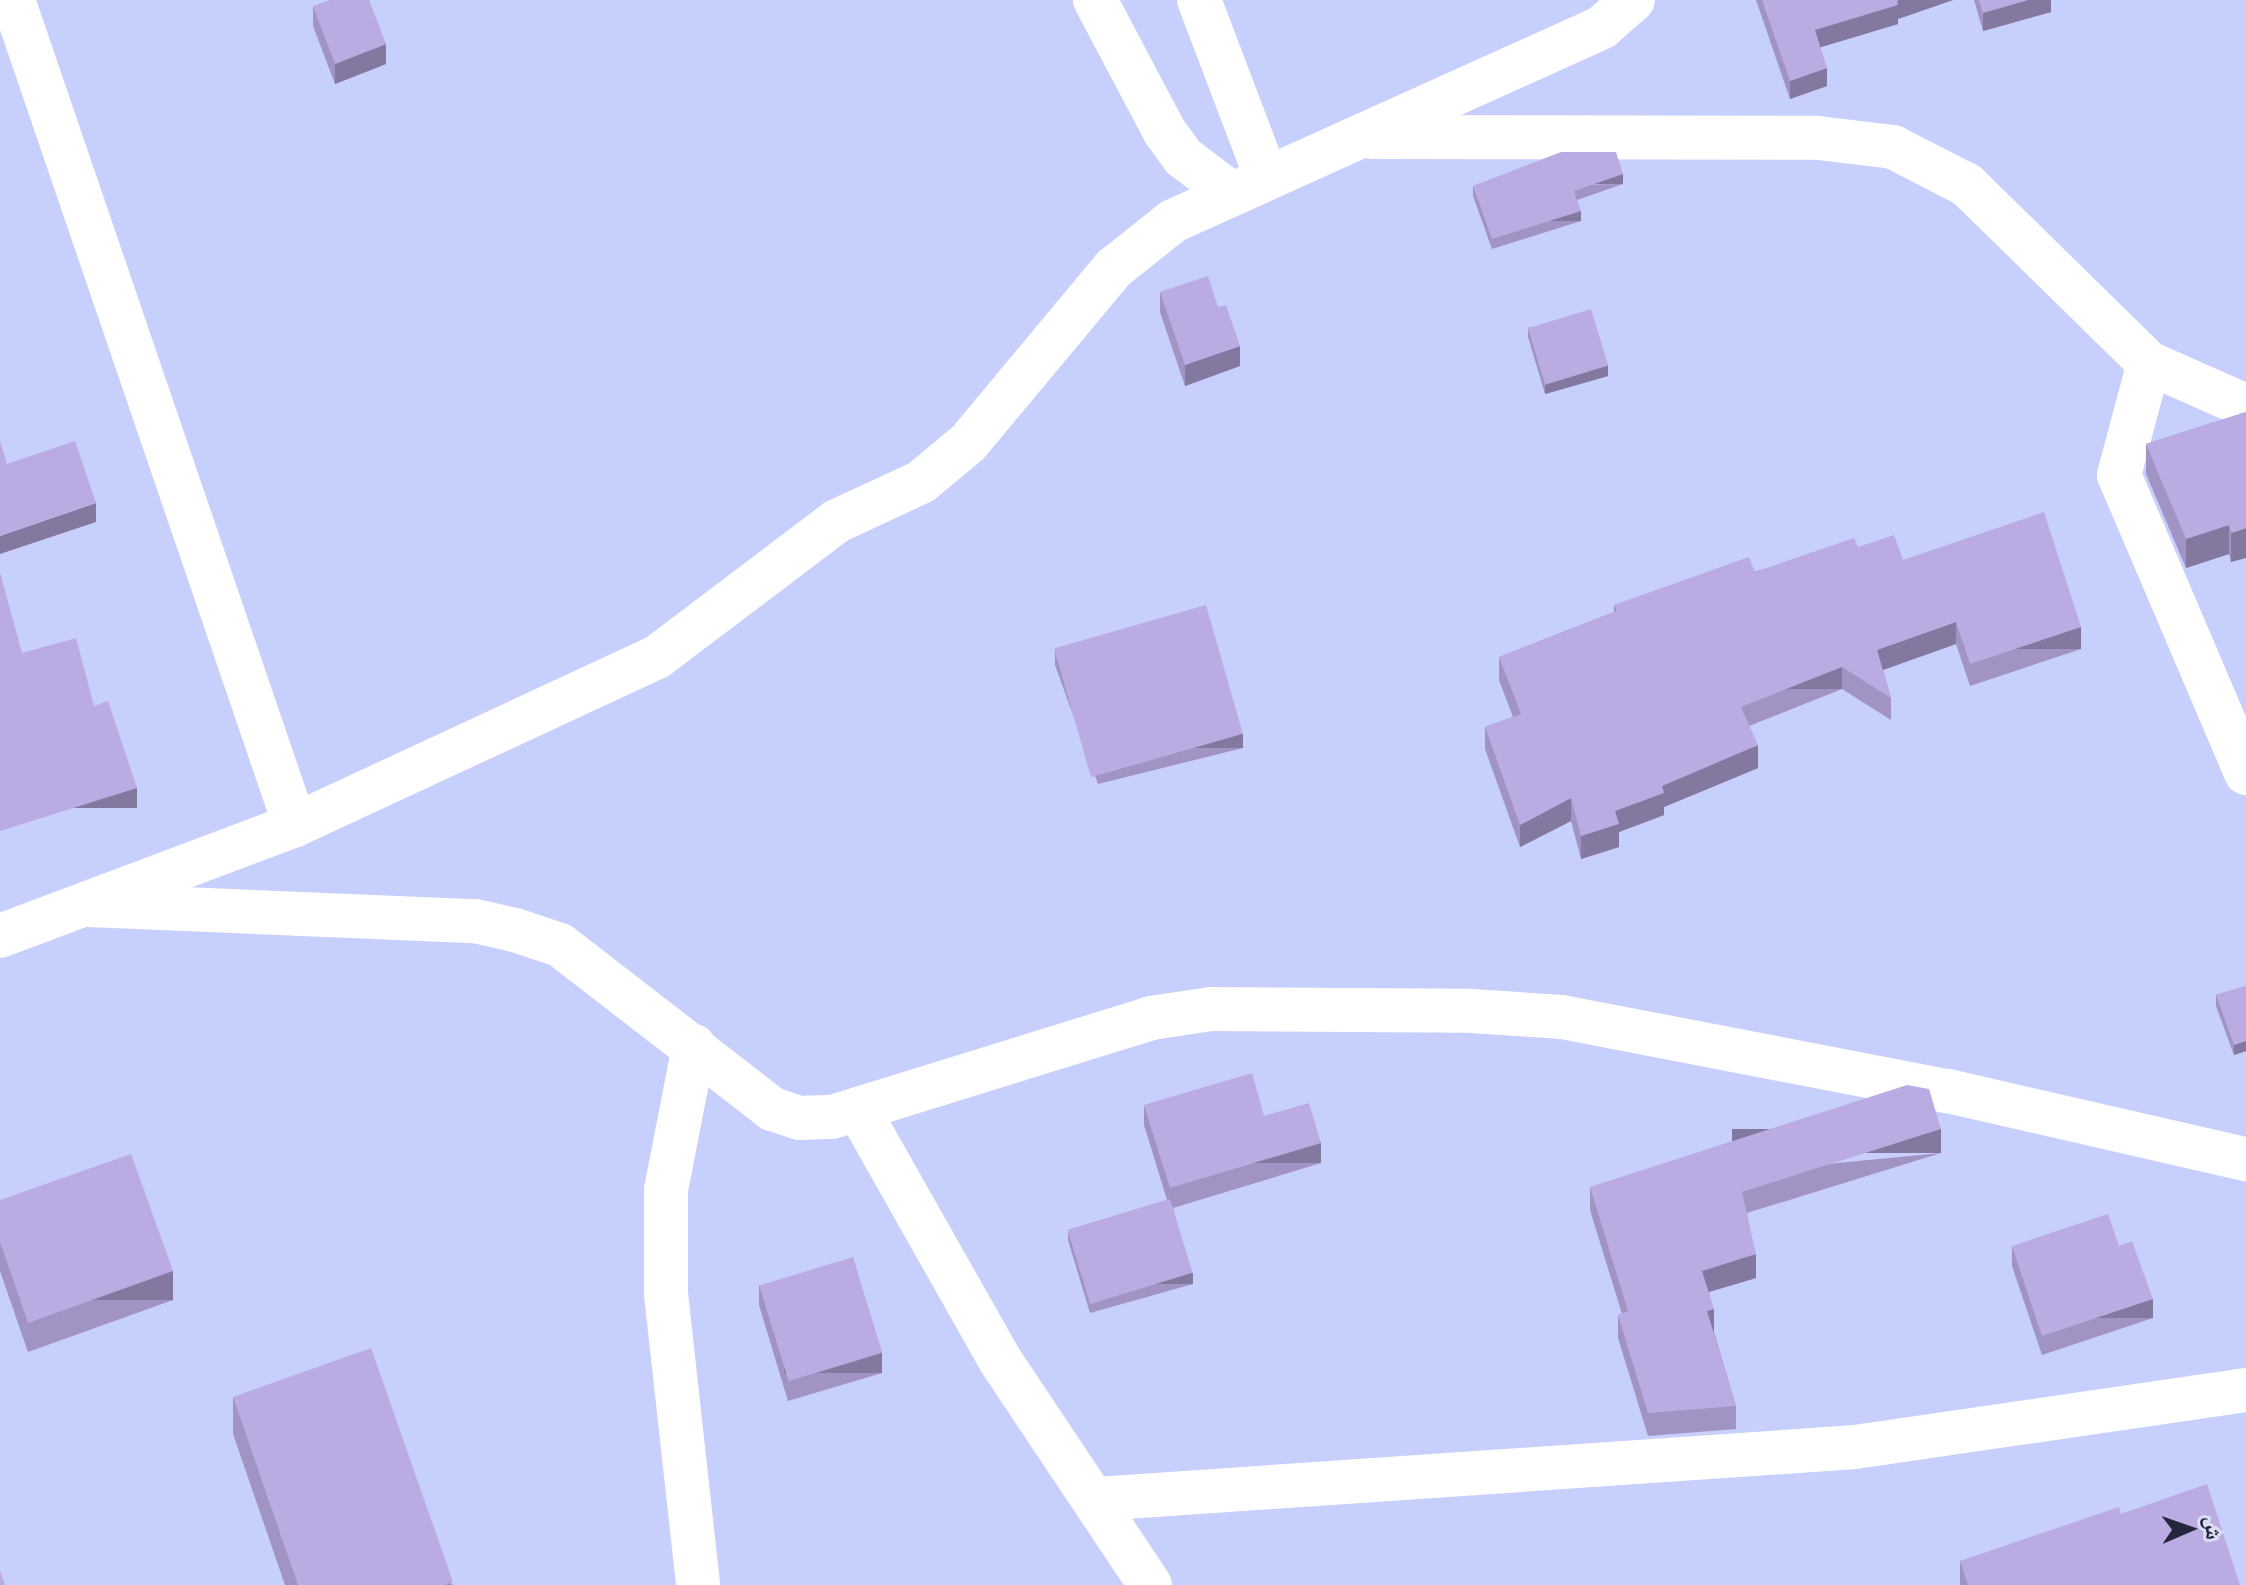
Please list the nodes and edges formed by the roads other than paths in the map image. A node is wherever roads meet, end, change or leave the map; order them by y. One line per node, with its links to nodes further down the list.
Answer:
1 (13, 0): 10 (street)
2 (1095, 0): 6 (street)
3 (1199, 0): 6 (street)
4 (1610, 9): 5 (street)
5 (1355, 137): 6 (street); 7 (street)
6 (1250, 187): 10 (street)
7 (2149, 363): 8 (street); 9 (street)
8 (2246, 406)
9 (2246, 773)
10 (295, 825): 11 (street)
11 (89, 905): 12 (street); 13 (street)
12 (0, 936)
13 (694, 1046): 14 (street); 18 (street)
14 (858, 1109): 15 (street); 17 (street)
15 (2246, 1159)
16 (2246, 1390): 17 (street)
17 (1097, 1499): 19 (street)
18 (698, 1585)
19 (1150, 1585)

